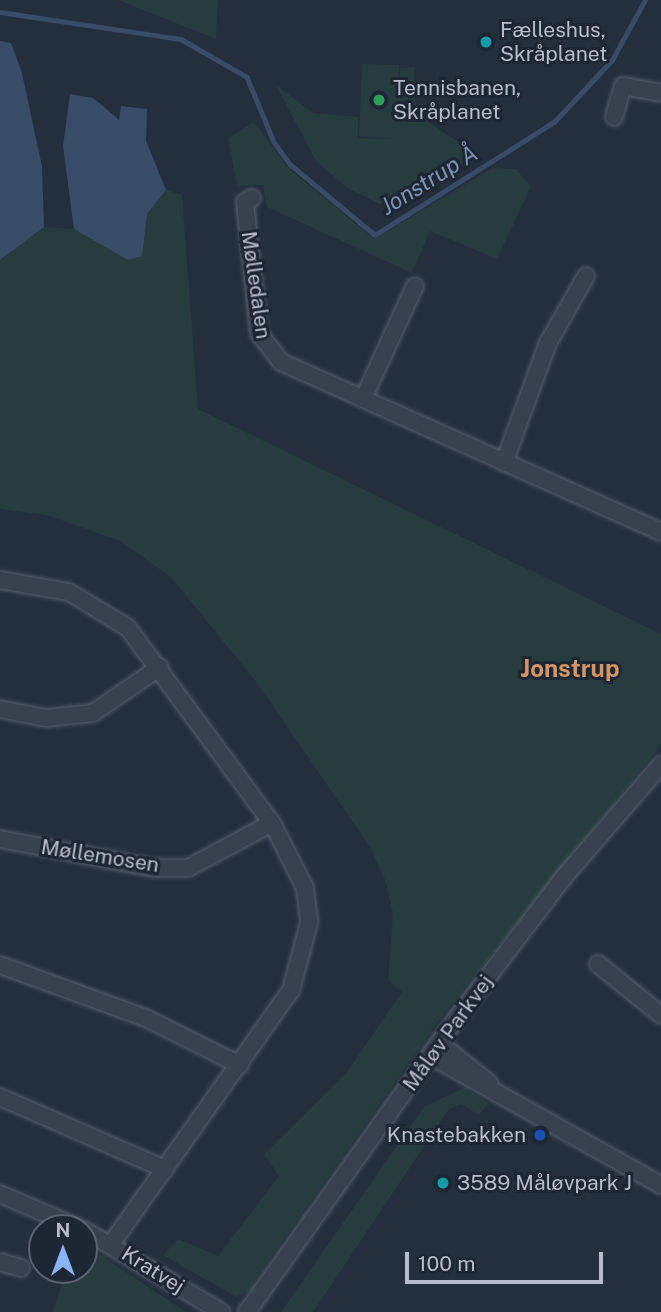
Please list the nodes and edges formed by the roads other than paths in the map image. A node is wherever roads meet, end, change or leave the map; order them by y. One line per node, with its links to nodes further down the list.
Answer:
1 (661, 93): 2 (street)
2 (614, 117)
3 (252, 198): 6 (street, Mølledalen)
4 (586, 276): 7 (street)
5 (415, 286): 6 (street)
6 (363, 399): 7 (street, Mølledalen)
7 (504, 463): 8 (street, Mølledalen)
8 (661, 532)
9 (0, 580): 10 (street)
10 (160, 667): 11 (street); 13 (street)
11 (0, 709)
12 (661, 765): 18 (street, Måløv Parkvej)
13 (272, 823): 14 (street, Møllemosen); 19 (street)
14 (0, 839)
15 (598, 964): 17 (street)
16 (0, 965): 19 (street)
17 (661, 1015)
18 (435, 1050): 22 (street); 30 (street, Måløv Parkvej)
19 (240, 1065): 21 (street)
20 (0, 1097): 21 (street)
21 (165, 1168): 26 (street)
22 (661, 1185)
23 (0, 1194): 24 (street, Kratvej)
24 (47, 1214)
25 (98, 1237): 26 (street, Kratvej)
26 (111, 1244): 29 (street, Kratvej)
27 (0, 1262): 28 (street)
28 (21, 1268)
29 (221, 1312)
30 (247, 1312)

